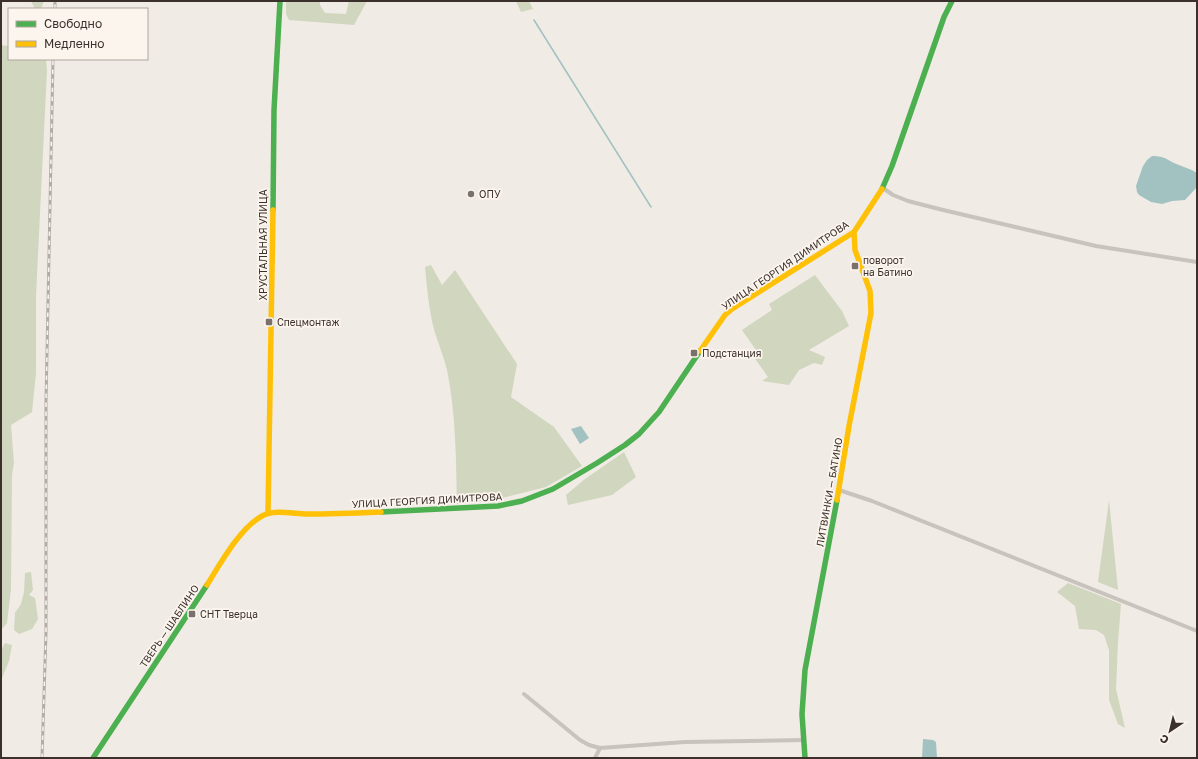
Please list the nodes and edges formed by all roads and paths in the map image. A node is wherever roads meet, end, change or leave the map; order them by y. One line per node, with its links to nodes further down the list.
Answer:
1 (280, 1): 7 (street, ХРУСТАЛЬНАЯ УЛИЦА)
2 (952, 1): 3 (street, УЛИЦА ГЕОРГИЯ ДИМИТРОВА)
3 (883, 188): 4 (street, УЛИЦА ГЕОРГИЯ ДИМИТРОВА); 5 (street)
4 (854, 232): 6 (street, ЛИТВИНКИ — БАТИНО); 7 (street, УЛИЦА ГЕОРГИЯ ДИМИТРОВА)
5 (1197, 262)
6 (839, 490): 8 (street); 10 (street, ЛИТВИНКИ — БАТИНО)
7 (268, 514): 12 (street, ТВЕРЬ — ШАБЛИНО)
8 (1197, 631)
9 (524, 694): 11 (street)
10 (804, 740): 11 (street); 14 (street, ЛИТВИНКИ — БАТИНО)
11 (600, 748): 13 (street)
12 (93, 758)
13 (595, 758)
14 (805, 758)

